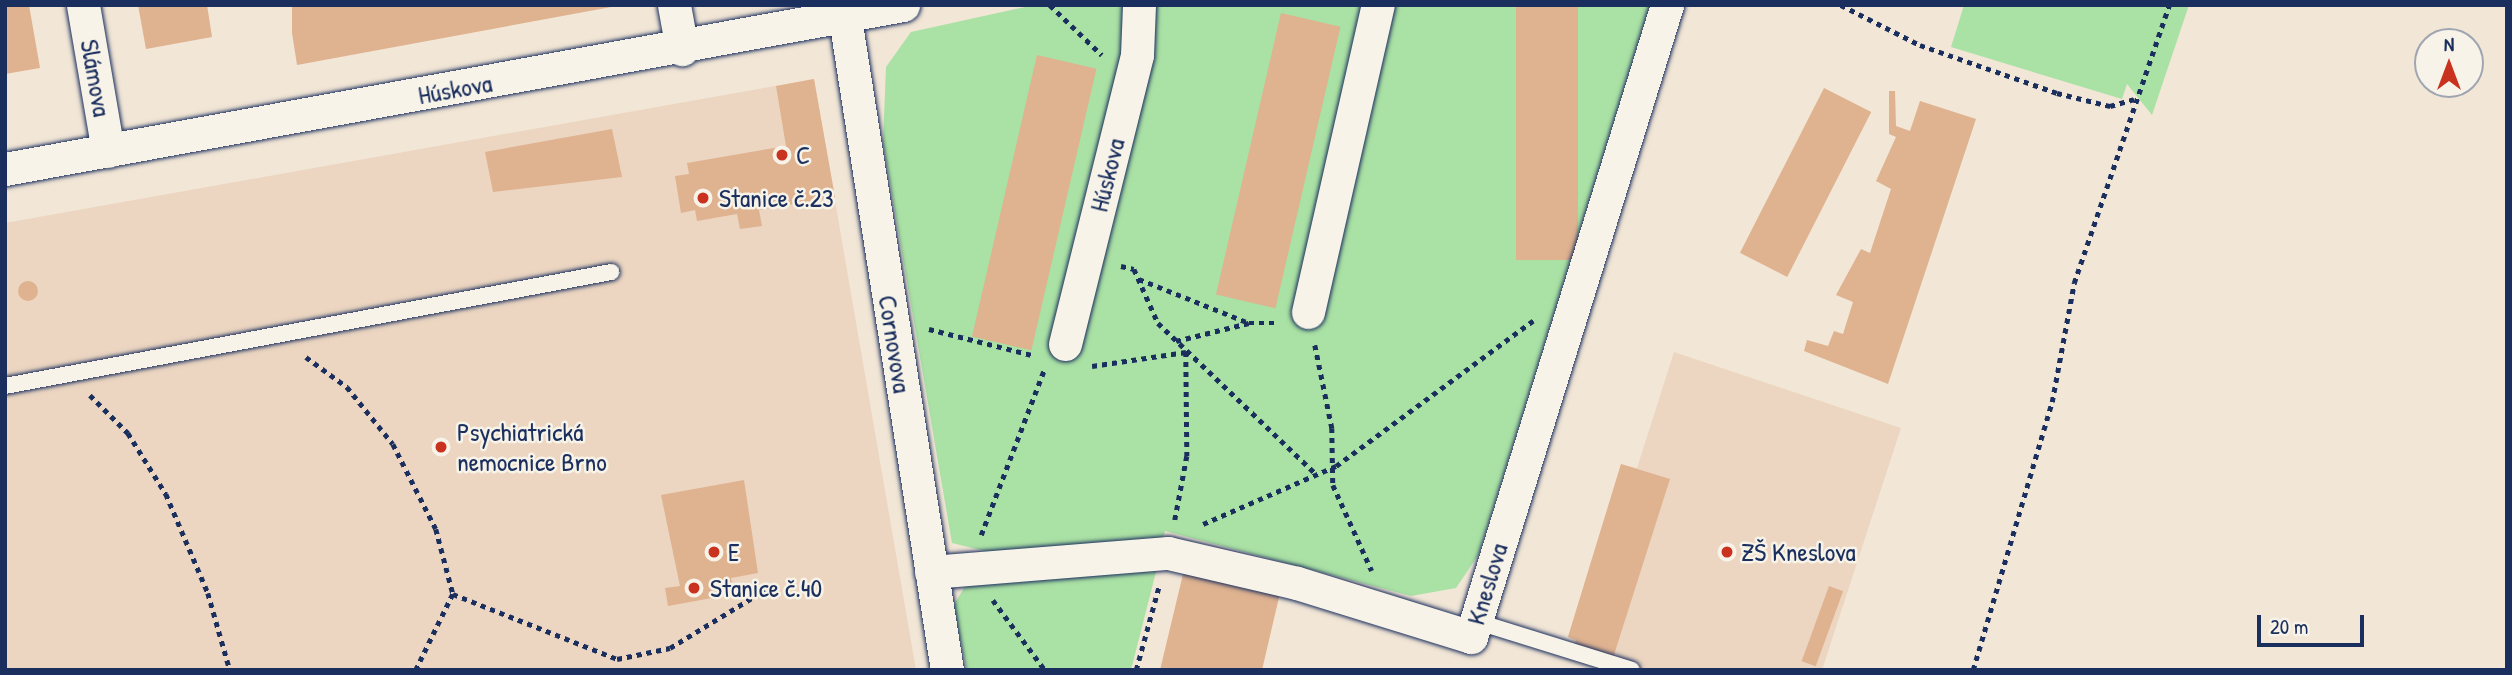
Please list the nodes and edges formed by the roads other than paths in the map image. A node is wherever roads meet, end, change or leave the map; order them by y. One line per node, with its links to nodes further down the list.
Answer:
1 (83, 5): 9 (street, Slámova)
2 (674, 5): 8 (street)
3 (903, 5): 7 (street, Húskova)
4 (1139, 5): 13 (street, Húskova)
5 (1378, 5): 12 (street)
6 (1667, 5): 16 (street, Kneslova)
7 (845, 19): 8 (street, Húskova); 15 (street, Cornovova)
8 (682, 49): 9 (street, Húskova)
9 (108, 151): 10 (street, Húskova)
10 (5, 169)
11 (611, 272): 14 (lane)
12 (1308, 312)
13 (1065, 344)
14 (5, 386)
15 (930, 572): 16 (street, Kneslova); 17 (street, Cornovova)
16 (1473, 629): 18 (lane)
17 (947, 670)
18 (1632, 670)

